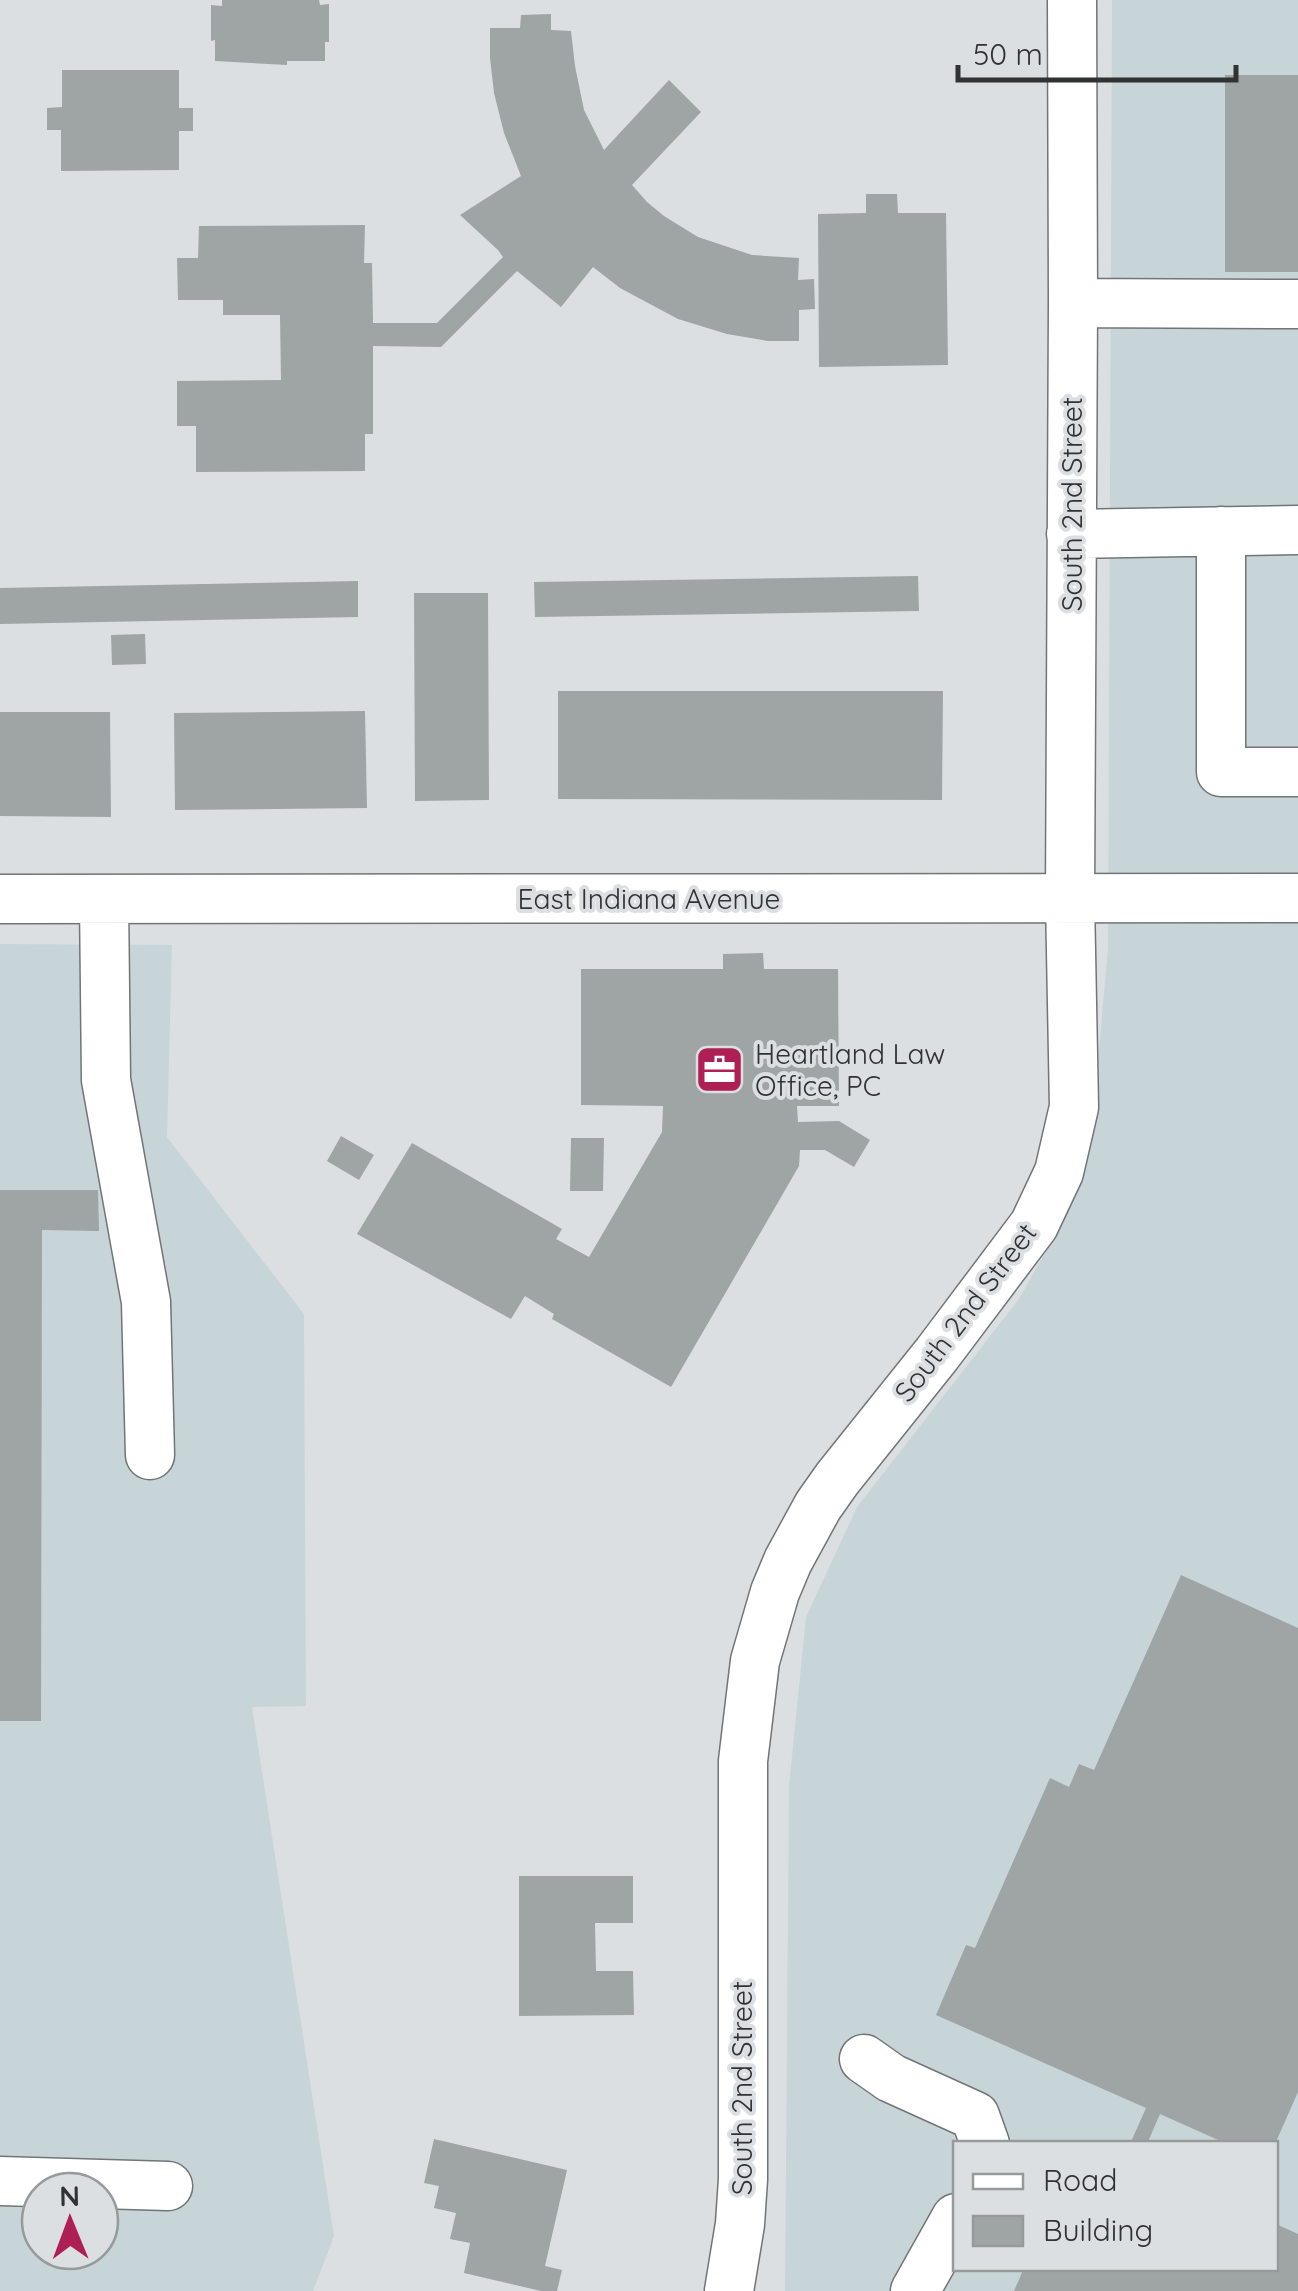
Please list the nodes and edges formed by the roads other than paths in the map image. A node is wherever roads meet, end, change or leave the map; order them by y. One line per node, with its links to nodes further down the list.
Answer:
1 (1072, 0): 2 (street, South 2nd Street)
2 (1073, 302): 3 (street); 6 (street, South 2nd Street)
3 (1298, 304)
4 (1298, 530): 5 (street)
5 (1221, 531): 6 (street); 7 (street)
6 (1071, 534): 11 (street, South 2nd Street)
7 (1298, 772)
8 (1298, 898): 11 (street, East Indiana Avenue)
9 (0, 899): 10 (street, East Indiana Avenue)
10 (104, 899): 11 (street, East Indiana Avenue); 12 (street)
11 (1070, 899): 18 (street, South 2nd Street)
12 (150, 1455)
13 (864, 2059): 14 (street)
14 (984, 2141)
15 (0, 2182): 16 (street)
16 (168, 2186)
17 (953, 2223): 19 (street)
18 (729, 2291)
19 (915, 2291)

